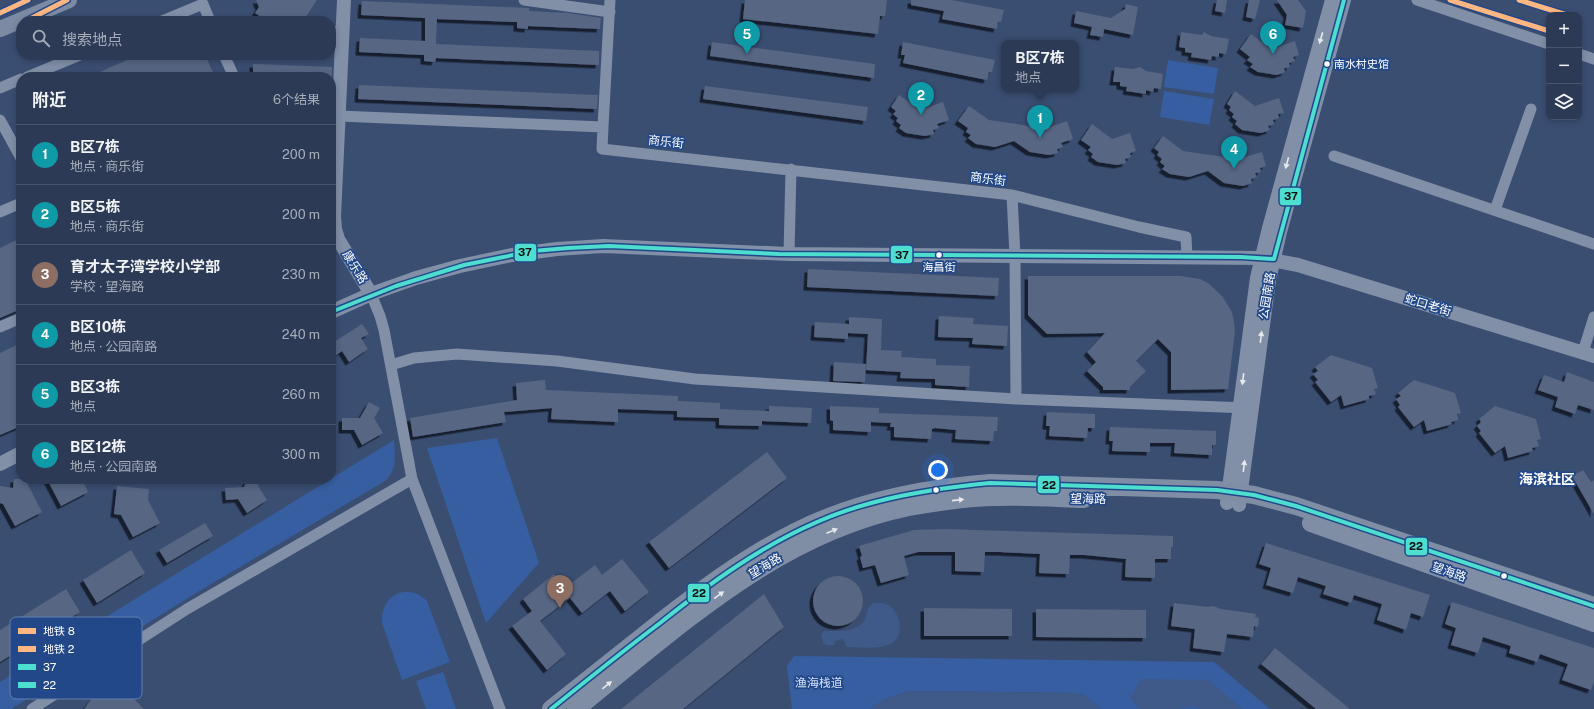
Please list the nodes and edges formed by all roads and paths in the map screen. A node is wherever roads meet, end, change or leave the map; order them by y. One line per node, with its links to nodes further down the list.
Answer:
1 (43, 0): 13 (main road)
2 (69, 0): 10 (main road)
3 (344, 0): 16 (street, 康乐路)
4 (524, 0): 9 (street)
5 (610, 0): 9 (street)
6 (1332, 0): 43 (street, 公园南路, one-way to 43)
7 (1344, 0): 43 (street, 公园南路)
8 (1417, 0): 17 (street)
9 (610, 12): 29 (street)
10 (31, 16)
11 (174, 16): 12 (street)
12 (208, 16)
13 (0, 18)
14 (16, 22): 15 (main road)
15 (0, 29)
16 (337, 32): 27 (street, 康乐路)
17 (1546, 43)
18 (1582, 55): 19 (street)
19 (1594, 59)
20 (68, 60): 22 (street)
21 (226, 60): 23 (street)
22 (39, 72)
23 (232, 72)
24 (16, 81): 25 (street)
25 (0, 88)
26 (1531, 109): 36 (street)
27 (339, 116): 29 (street); 33 (street, 康乐路)
28 (0, 120): 30 (street)
29 (603, 127): 32 (street, 商乐街)
30 (16, 149)
31 (1334, 156): 36 (street)
32 (790, 170): 34 (street, 商乐街); 40 (street)
33 (336, 176)
34 (1012, 195): 41 (street, 商乐街); 42 (street, 商乐街)
35 (16, 204): 37 (street)
36 (1495, 210): 39 (street)
37 (0, 212)
38 (336, 232): 44 (street, 康乐路)
39 (1594, 244)
40 (788, 254): 41 (street, 蛇口老街); 44 (street, 蛇口老街)
41 (1015, 256): 42 (street, 蛇口老街); 51 (street, 商乐街)
42 (1187, 257): 43 (street, 蛇口老街)
43 (1268, 258): 49 (street, 蛇口老街); 52 (street, 公园南路)
44 (371, 294): 45 (street, 蛇口老街); 50 (street)
45 (336, 307)
46 (1594, 317): 49 (street)
47 (16, 320): 48 (street)
48 (0, 327)
49 (1588, 354)
50 (391, 365): 51 (street); 55 (street)
51 (1016, 399): 52 (street)
52 (1246, 408): 56 (street, 公园南路)
53 (16, 456): 54 (street)
54 (0, 464)
55 (412, 479): 59 (street); 62 (street)
56 (1234, 498): 57 (main road, 望海路); 58 (main road, 望海路); 63 (main road, 望海路); 64 (main road, 望海路, one-way to 56)
57 (1594, 606)
58 (1594, 622)
59 (142, 638)
60 (48, 699): 61 (street)
61 (32, 709)
62 (500, 709)
63 (552, 709)
64 (576, 709)

